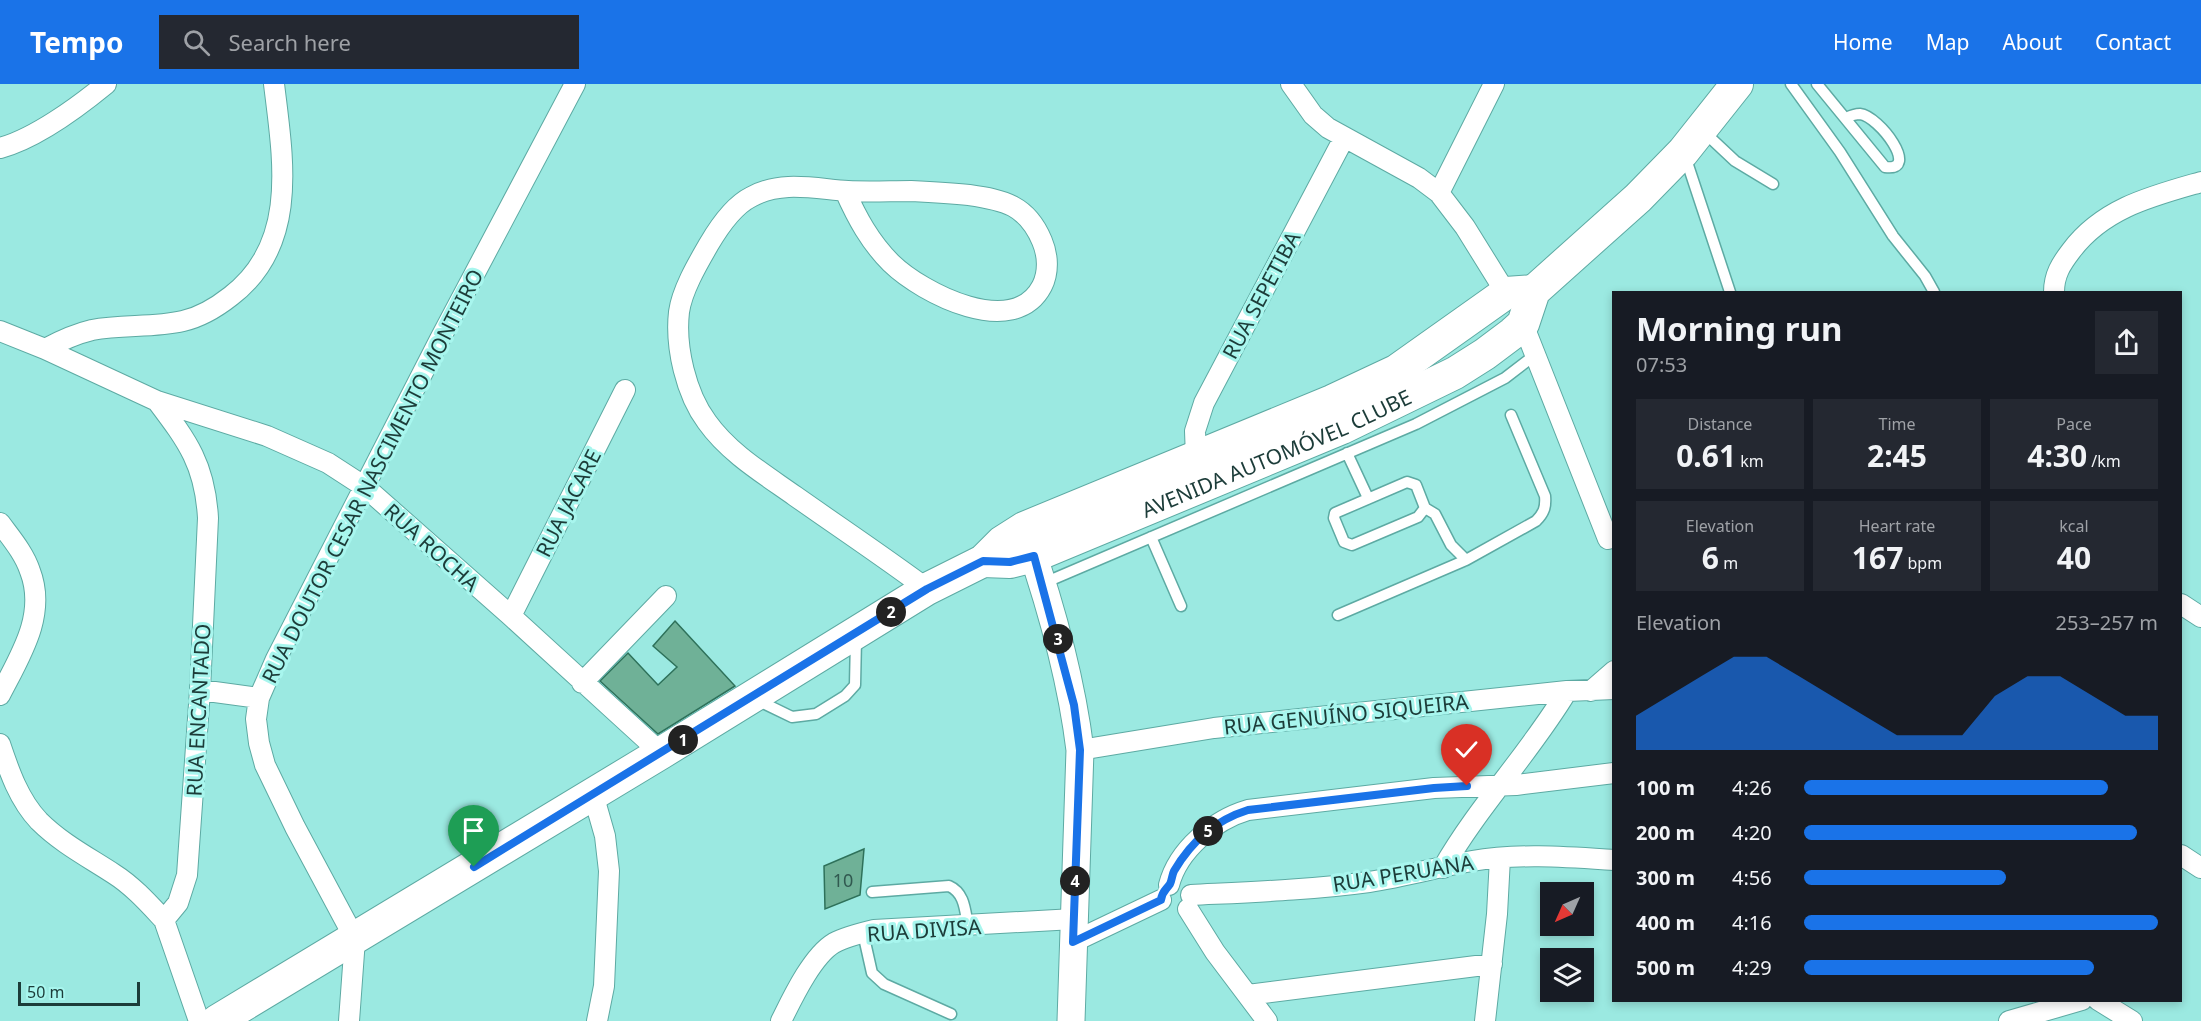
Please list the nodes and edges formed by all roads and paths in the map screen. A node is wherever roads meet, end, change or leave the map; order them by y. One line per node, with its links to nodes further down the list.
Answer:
1 (106, 84): 12 (street)
2 (273, 84): 23 (street)
3 (575, 84): 30 (street, RUA DOUTOR CESAR NASCIMENTO MONTEIRO)
4 (1291, 84): 10 (street)
5 (1494, 84): 16 (street)
6 (1737, 84): 11 (main road, AVENIDA AUTOMÓVEL CLUBE)
7 (1791, 84): 18 (lane)
8 (1817, 84): 9 (lane)
9 (1846, 118): 9 (lane)
10 (1344, 138): 16 (street); 29 (street, RUA SEPETIBA)
11 (1692, 140): 14 (lane); 17 (lane); 20 (main road, AVENIDA AUTOMÓVEL CLUBE)
12 (0, 148)
13 (2201, 182): 19 (street)
14 (1773, 184)
15 (846, 191): 15 (street); 39 (street)
16 (1439, 192): 20 (street)
17 (1730, 291)
18 (1933, 291)
19 (2054, 291)
20 (1520, 292): 21 (main road, AVENIDA AUTOMÓVEL CLUBE); 28 (main road, AVENIDA AUTOMÓVEL CLUBE)
21 (1523, 324): 24 (street); 28 (main road, AVENIDA AUTOMÓVEL CLUBE)
22 (0, 331): 23 (street, RUA ROCHA)
23 (45, 349): 26 (street, RUA ROCHA)
24 (1535, 355): 28 (lane); 36 (street)
25 (625, 390): 44 (street, RUA JACARE)
26 (157, 401): 30 (street, RUA ROCHA); 50 (street, RUA ENCANTADO)
27 (1511, 415): 38 (lane)
28 (1340, 427): 29 (main road, AVENIDA AUTOMÓVEL CLUBE); 31 (main road, AVENIDA AUTOMÓVEL CLUBE); 32 (lane); 35 (lane)
29 (1196, 457): 31 (main road); 37 (main road, AVENIDA AUTOMÓVEL CLUBE)
30 (365, 487): 44 (street, RUA ROCHA); 54 (street, RUA DOUTOR CESAR NASCIMENTO MONTEIRO)
31 (1187, 492): 37 (main road, AVENIDA AUTOMÓVEL CLUBE)
32 (1368, 498): 33 (lane); 33 (lane)
33 (1425, 508): 38 (lane)
34 (0, 523): 53 (street)
35 (1151, 537): 37 (lane); 42 (lane)
36 (1608, 539)
37 (1034, 556): 39 (main road, AVENIDA AUTOMÓVEL CLUBE); 57 (street)
38 (1467, 560): 43 (lane)
39 (927, 589): 46 (main road, AVENIDA AUTOMÓVEL CLUBE)
40 (666, 596): 48 (street)
41 (2182, 605): 45 (street)
42 (1181, 606)
43 (1338, 615)
44 (511, 616): 48 (street, RUA ROCHA)
45 (2201, 617)
46 (856, 633): 55 (main road, AVENIDA AUTOMÓVEL CLUBE); 55 (lane)
47 (1612, 673): 51 (street)
48 (582, 683): 58 (street, RUA ROCHA)
49 (1612, 689): 51 (street, RUA GENUÍNO SIQUEIRA)
50 (200, 690): 54 (street); 70 (street, RUA ENCANTADO)
51 (1591, 691): 52 (street, RUA GENUÍNO SIQUEIRA)
52 (1567, 692): 57 (street, RUA GENUÍNO SIQUEIRA); 60 (street)
53 (0, 694)
54 (259, 698): 74 (street, RUA DOUTOR CESAR NASCIMENTO MONTEIRO)
55 (751, 698): 58 (main road, AVENIDA AUTOMÓVEL CLUBE)
56 (0, 744): 70 (street)
57 (1080, 750): 72 (street)
58 (661, 753): 61 (main road, AVENIDA AUTOMÓVEL CLUBE)
59 (1612, 773): 60 (street)
60 (1499, 786): 65 (street); 68 (street)
61 (593, 794): 74 (main road, AVENIDA AUTOMÓVEL CLUBE); 86 (street)
62 (2182, 856): 66 (street)
63 (1500, 858): 64 (street, RUA PERUANA); 65 (street, RUA PERUANA); 75 (street)
64 (1612, 860)
65 (1443, 868): 69 (street, RUA PERUANA)
66 (2201, 868)
67 (872, 892): 71 (lane)
68 (1166, 892): 69 (street); 69 (street); 72 (street)
69 (1190, 902): 76 (street)
70 (165, 920): 83 (street)
71 (968, 926): 72 (street, RUA DIVISA); 73 (street, RUA DIVISA)
72 (1074, 930): 82 (street)
73 (862, 933): 80 (lane); 81 (street, RUA DIVISA)
74 (355, 939): 79 (main road, AVENIDA AUTOMÓVEL CLUBE); 85 (street)
75 (1492, 964): 76 (street); 88 (street)
76 (1248, 995): 87 (street)
77 (2075, 1002): 89 (street)
78 (2101, 1002): 90 (street)
79 (250, 1012): 84 (main road, AVENIDA AUTOMÓVEL CLUBE)
80 (951, 1014)
81 (786, 1018)
82 (1073, 1018)
83 (199, 1021)
84 (217, 1021)
85 (349, 1021)
86 (597, 1021)
87 (1267, 1021)
88 (1485, 1021)
89 (2009, 1021)
90 (2132, 1021)

